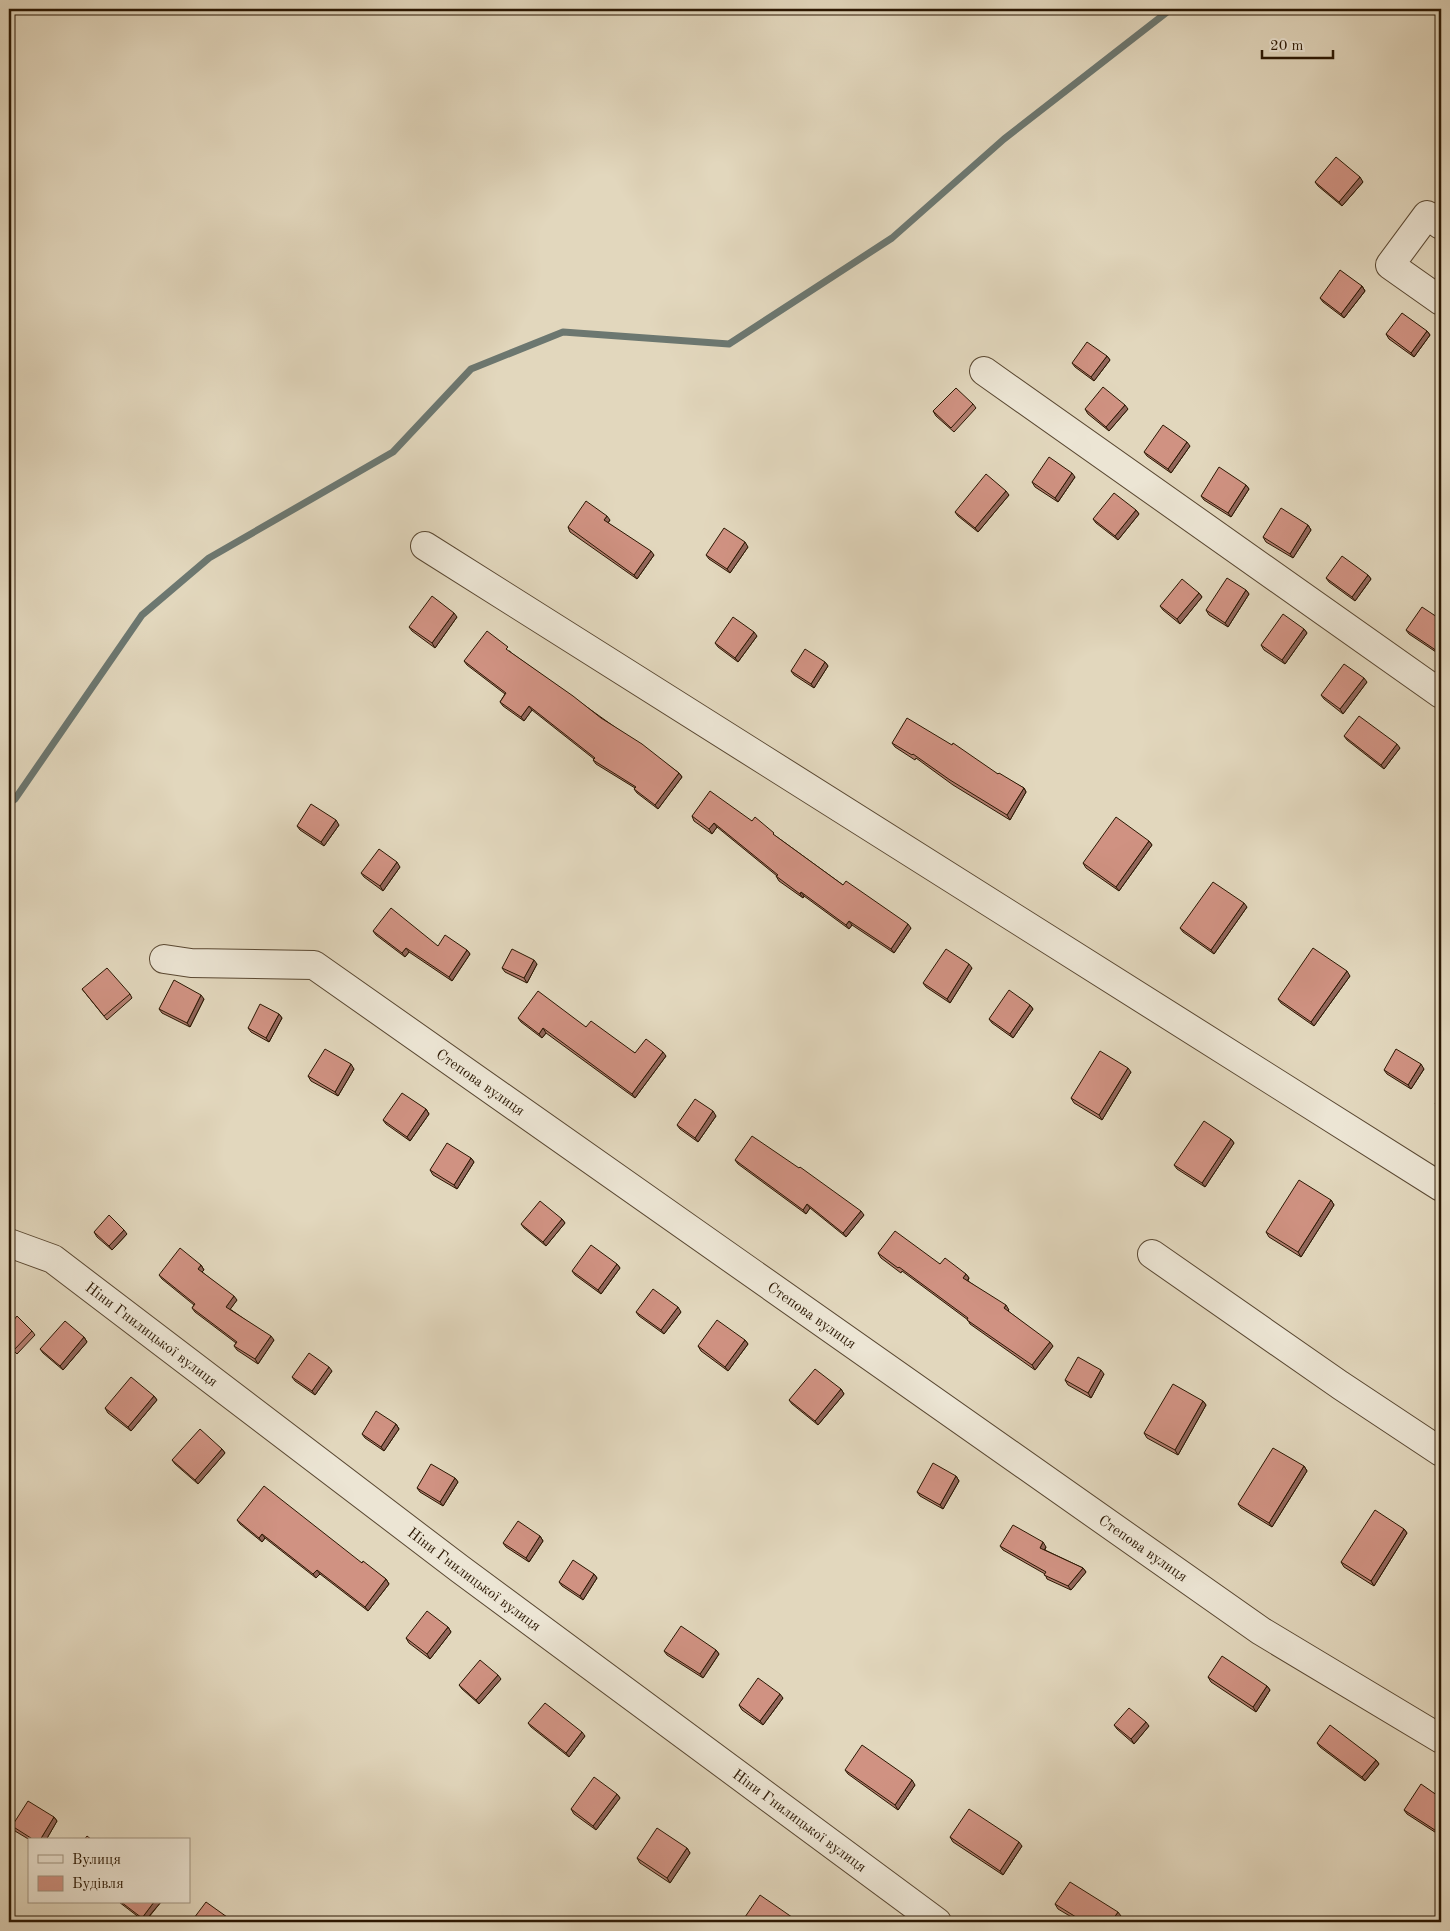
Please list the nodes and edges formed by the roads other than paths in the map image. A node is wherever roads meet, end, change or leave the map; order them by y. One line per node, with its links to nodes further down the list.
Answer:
1 (1441, 225): 2 (street)
2 (1441, 301)
3 (984, 371): 5 (street)
4 (425, 546): 7 (street)
5 (1441, 694)
6 (164, 959): 11 (street, Степова вулиця)
7 (1441, 1187)
8 (9, 1243): 12 (street, Ніни Гнилицької вулиця)
9 (1152, 1254): 10 (street)
10 (1441, 1452)
11 (1441, 1739)
12 (937, 1922)

